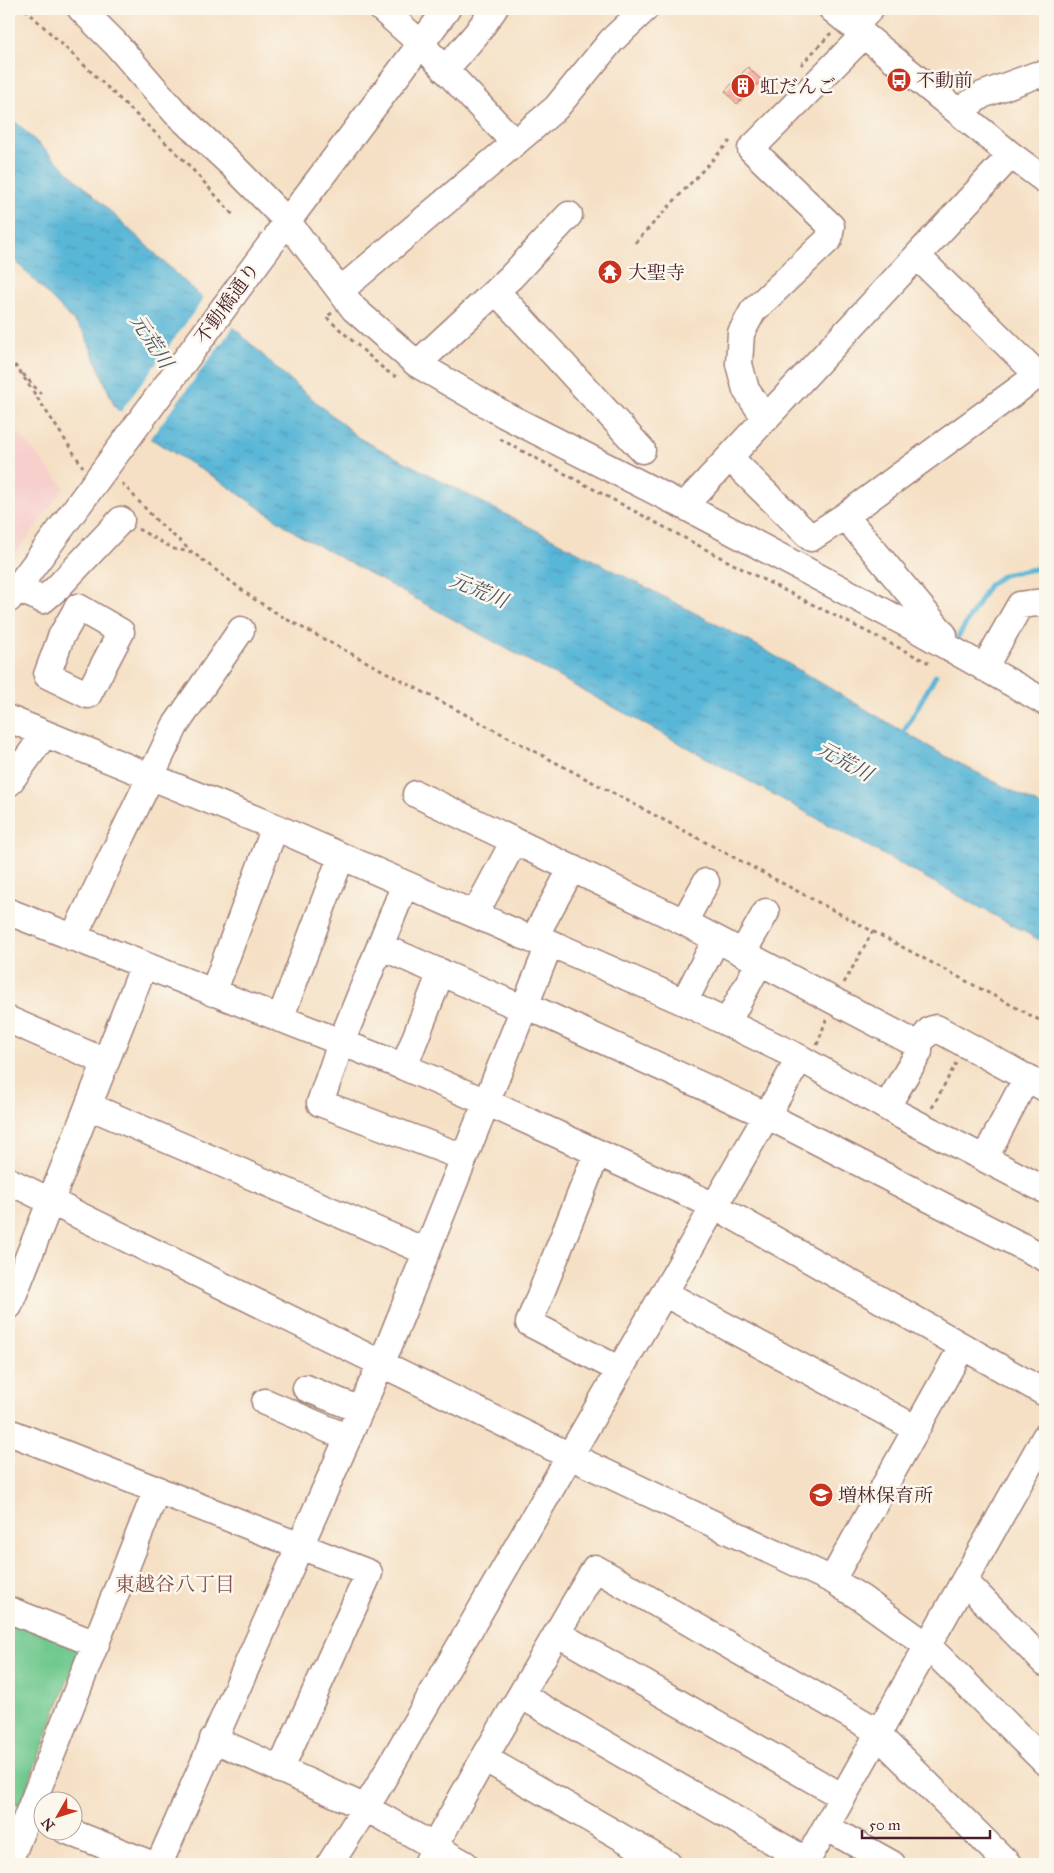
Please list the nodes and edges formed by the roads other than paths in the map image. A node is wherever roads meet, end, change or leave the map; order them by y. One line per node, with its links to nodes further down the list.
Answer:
1 (81, 9): 16 (street)
2 (382, 9): 8 (street)
3 (447, 9): 8 (street, 不動橋通り)
4 (494, 9): 9 (street)
5 (645, 9): 12 (street)
6 (832, 9): 7 (street)
7 (862, 24): 11 (street); 21 (street)
8 (420, 43): 9 (street); 16 (street, 不動橋通り)
9 (445, 70): 12 (street)
10 (1045, 76): 11 (street)
11 (959, 111): 13 (street)
12 (514, 144): 18 (street)
13 (1011, 155): 14 (street); 17 (street)
14 (1045, 180)
15 (569, 215): 19 (street)
16 (280, 231): 18 (street); 27 (street, 不動橋通り, bridge)
17 (917, 256): 21 (street); 25 (street)
18 (341, 290): 20 (street)
19 (496, 291): 20 (street); 22 (street)
20 (410, 372): 24 (street)
21 (766, 419): 23 (street)
22 (642, 450)
23 (730, 458): 24 (street); 25 (street)
24 (684, 506): 30 (street)
25 (845, 516): 30 (street)
26 (121, 520): 27 (street)
27 (13, 594)
28 (1045, 602): 31 (street)
29 (241, 630): 35 (street)
30 (936, 654): 31 (street)
31 (984, 668): 32 (street)
32 (1041, 691)
33 (9, 719): 34 (street)
34 (45, 734): 35 (street); 36 (street)
35 (150, 776): 38 (street); 48 (street)
36 (9, 783)
37 (416, 794): 39 (street)
38 (275, 827): 40 (street); 55 (street)
39 (514, 841): 41 (street); 46 (street)
40 (341, 857): 43 (street); 58 (street)
41 (572, 868): 47 (street); 50 (street)
42 (706, 882): 47 (street)
43 (405, 884): 46 (street); 51 (street)
44 (9, 912): 48 (street)
45 (766, 912): 52 (street)
46 (476, 914): 50 (street)
47 (684, 922): 49 (street)
48 (73, 938): 53 (street)
49 (716, 940): 52 (street); 56 (street)
50 (542, 941): 56 (street); 57 (street)
51 (380, 946): 54 (street); 61 (street)
52 (751, 958): 60 (street); 62 (street)
53 (144, 966): 55 (street); 64 (street)
54 (441, 972): 57 (street); 65 (street)
55 (213, 993): 58 (street)
56 (684, 1002): 60 (street)
57 (525, 1007): 68 (street); 70 (street)
58 (280, 1019): 61 (street)
59 (9, 1020): 64 (street)
60 (727, 1023): 63 (street)
61 (341, 1043): 65 (street); 73 (street)
62 (919, 1043): 66 (street); 67 (street)
63 (800, 1058): 70 (street); 75 (street)
64 (106, 1062): 69 (street)
65 (404, 1067): 68 (street)
66 (1036, 1083): 71 (street)
67 (893, 1096)
68 (486, 1102): 72 (street); 73 (street)
69 (89, 1106): 76 (street); 78 (street)
70 (768, 1116): 77 (street); 79 (street)
71 (992, 1144)
72 (597, 1153): 77 (street); 84 (street)
73 (464, 1157): 78 (street)
74 (9, 1181): 76 (street)
75 (1045, 1190)
76 (50, 1202): 81 (street); 83 (street)
77 (715, 1206): 80 (street); 82 (street)
78 (427, 1252): 83 (street)
79 (1045, 1258)
80 (664, 1293): 84 (street); 89 (street)
81 (9, 1303)
82 (962, 1347): 86 (street); 89 (street)
83 (381, 1364): 88 (street); 93 (street)
84 (620, 1370): 93 (street)
85 (306, 1388): 88 (street)
86 (1045, 1393)
87 (265, 1402): 92 (street)
88 (360, 1410): 92 (street)
89 (916, 1428): 96 (street)
90 (9, 1432): 94 (street)
91 (1045, 1437): 97 (street)
92 (348, 1438): 95 (street)
93 (570, 1456): 96 (street); 110 (street)
94 (157, 1489): 95 (street); 100 (street)
95 (300, 1546): 105 (street); 108 (street)
96 (832, 1580): 101 (street)
97 (964, 1581): 101 (street); 102 (street)
98 (9, 1610): 100 (street)
99 (558, 1634): 103 (street); 104 (street); 109 (street)
100 (96, 1644): 111 (street)
101 (928, 1646): 104 (street); 107 (street)
102 (1043, 1653)
103 (522, 1696): 106 (street); 116 (street)
104 (878, 1734): 109 (street); 123 (street)
105 (213, 1739): 108 (street); 118 (street)
106 (484, 1758): 114 (street); 121 (street)
107 (1045, 1762)
108 (280, 1770): 110 (street)
109 (843, 1797): 112 (street)
110 (366, 1808): 114 (street); 119 (street)
111 (26, 1815): 115 (street)
112 (826, 1827): 116 (street); 122 (street)
113 (82, 1837): 117 (street)
114 (431, 1855): 120 (street)
115 (9, 1862)
116 (806, 1862)
117 (151, 1864)
118 (159, 1864)
119 (330, 1864)
120 (465, 1864)
121 (668, 1864)
122 (892, 1864)
123 (1008, 1864)

